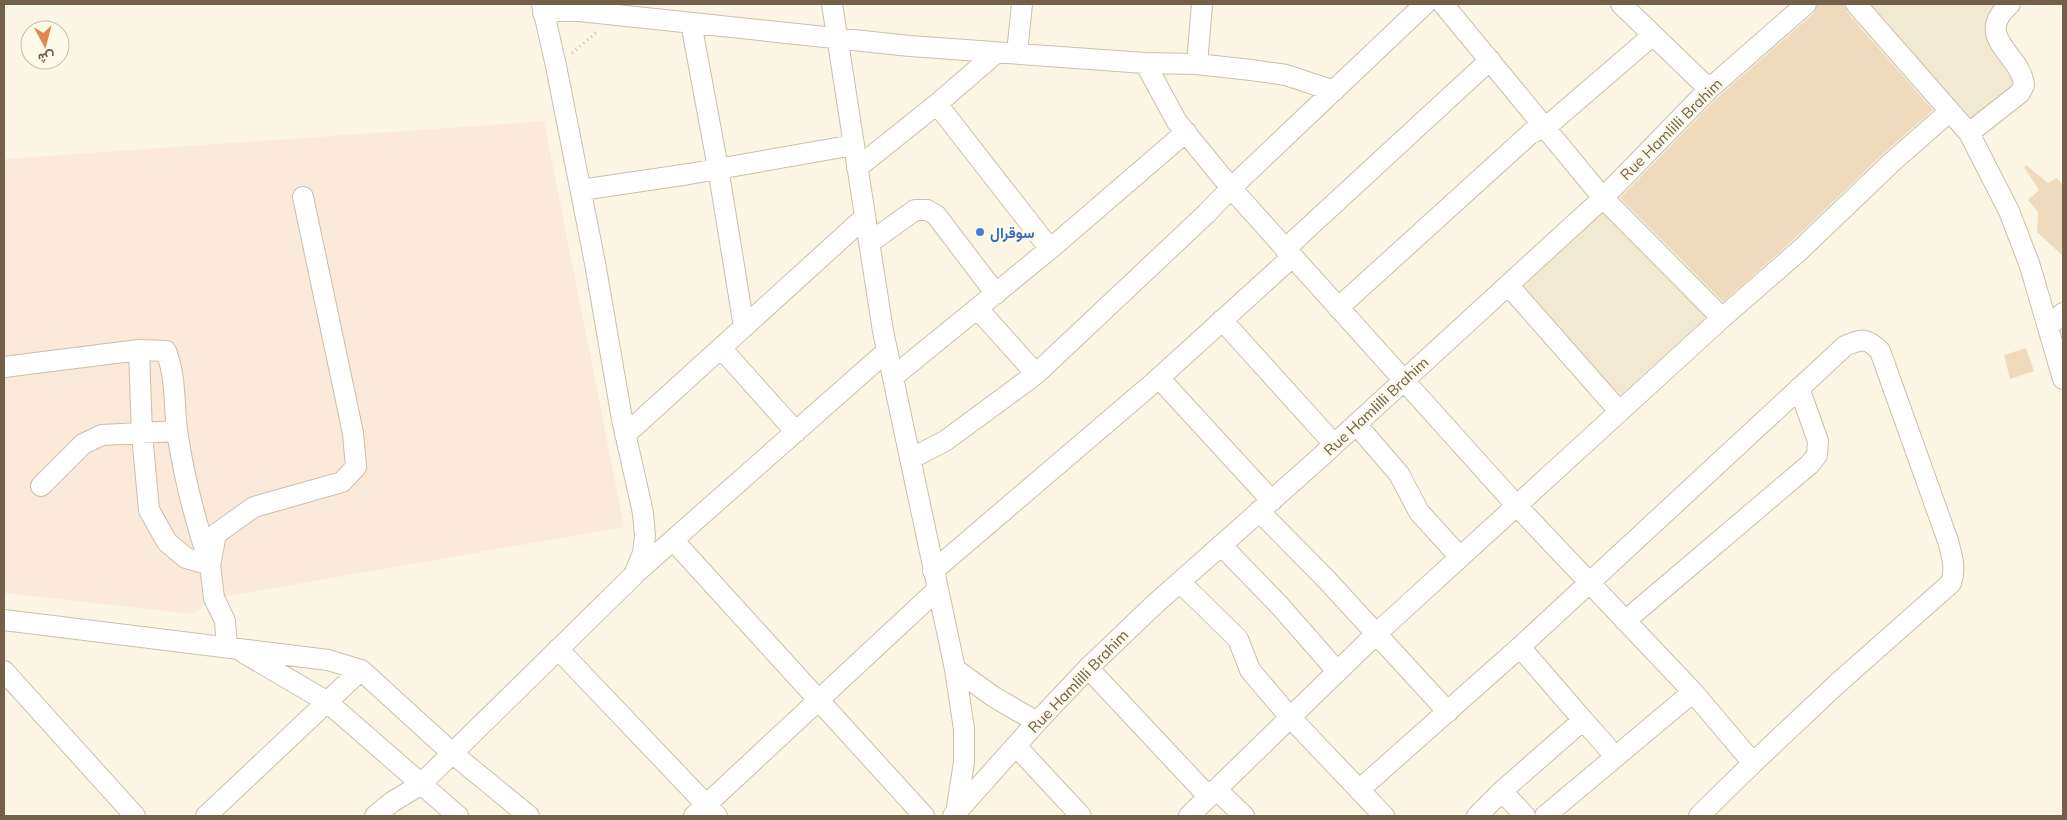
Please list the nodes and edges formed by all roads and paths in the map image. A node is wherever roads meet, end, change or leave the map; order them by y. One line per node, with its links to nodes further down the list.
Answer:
1 (832, 4): 14 (street)
2 (1022, 4): 16 (street)
3 (1202, 4): 19 (street)
4 (1425, 4): 22 (street)
5 (1443, 4): 17 (street)
6 (1621, 4): 13 (street)
7 (1856, 4): 24 (street)
8 (2010, 4): 27 (street)
9 (1799, 6): 21 (street, Rue Hamlilli Brahim)
10 (542, 8): 11 (street); 20 (street)
11 (617, 15): 12 (street); 20 (path)
12 (691, 23): 14 (street); 29 (street)
13 (1653, 35): 21 (street); 25 (street)
14 (837, 38): 15 (street); 28 (street)
15 (996, 52): 16 (street); 23 (street)
16 (1018, 53): 18 (street)
17 (1490, 60): 25 (street); 38 (street)
18 (1145, 63): 19 (street); 26 (street)
19 (1198, 64): 22 (street)
20 (556, 66): 32 (street)
21 (1709, 89): 34 (street, Rue Hamlilli Brahim)
22 (1334, 91): 31 (street)
23 (937, 104): 30 (street); 37 (street)
24 (1950, 111): 27 (street); 44 (street)
25 (1545, 128): 34 (street); 42 (street)
26 (1186, 132): 31 (street); 37 (street)
27 (1969, 133): 47 (street)
28 (854, 145): 29 (street); 30 (street)
29 (718, 168): 32 (street); 46 (street)
30 (857, 168): 35 (street)
31 (1231, 188): 38 (street); 52 (street)
32 (580, 190): 63 (street)
33 (303, 197): 72 (street)
34 (1603, 198): 39 (street, Rue Hamlilli Brahim); 44 (street)
35 (865, 217): 36 (street); 46 (street)
36 (869, 243): 40 (street); 50 (street)
37 (1050, 250): 40 (street)
38 (1288, 253): 42 (street); 45 (street)
39 (1508, 285): 56 (street, Rue Hamlilli Brahim); 58 (street)
40 (996, 294): 41 (street)
41 (977, 308): 52 (street); 53 (street)
42 (1338, 308): 56 (street)
43 (2063, 313): 47 (street)
44 (1722, 318): 58 (street)
45 (1222, 320): 54 (street); 64 (street)
46 (744, 327): 48 (street)
47 (2048, 327): 55 (street)
48 (721, 348): 61 (street); 63 (street)
49 (139, 350): 51 (street); 60 (street); 62 (street)
50 (888, 351): 53 (street); 61 (street)
51 (4, 366)
52 (1036, 374): 65 (street)
53 (893, 378): 65 (street)
54 (1159, 378): 68 (street); 74 (street)
55 (2063, 379)
56 (1403, 381): 59 (street, Rue Hamlilli Brahim); 67 (street)
57 (1800, 388): 76 (street); 78 (street); 98 (street)
58 (1619, 411): 67 (street)
59 (1356, 424): 64 (street, Rue Hamlilli Brahim); 71 (street)
60 (177, 431): 62 (street); 72 (street)
61 (796, 432): 69 (street)
62 (142, 434): 66 (street); 72 (street)
63 (625, 435): 73 (street)
64 (1334, 444): 68 (street, Rue Hamlilli Brahim)
65 (910, 459): 74 (street)
66 (41, 486)
67 (1516, 505): 71 (street); 76 (street)
68 (1266, 506): 70 (street, Rue Hamlilli Brahim); 79 (street)
69 (673, 540): 73 (street); 89 (street)
70 (1221, 545): 75 (street, Rue Hamlilli Brahim); 86 (street)
71 (1459, 556): 79 (street)
72 (210, 566): 81 (street)
73 (634, 574): 82 (street)
74 (935, 580): 84 (street); 89 (street)
75 (1180, 582): 83 (street, Rue Hamlilli Brahim); 92 (street)
76 (1589, 583): 78 (street); 80 (street)
77 (4, 620): 81 (street)
78 (1624, 621): 88 (street)
79 (1376, 634): 86 (street); 91 (street)
80 (1520, 647): 91 (street); 93 (street)
81 (231, 648): 85 (street); 90 (street)
82 (558, 649): 96 (street); 103 (street)
83 (1088, 668): 94 (street, Rue Hamlilli Brahim); 101 (street)
84 (955, 669): 94 (street); 104 (street)
85 (361, 670): 90 (street); 96 (street)
86 (1337, 671): 92 (street)
87 (4, 673): 105 (street)
88 (1693, 692): 97 (street); 98 (street)
89 (818, 699): 103 (street); 110 (street)
90 (326, 702): 99 (street); 106 (street)
91 (1448, 712): 100 (street)
92 (1289, 716): 100 (street); 101 (street)
93 (1583, 720): 97 (street); 102 (street)
94 (1037, 722): 95 (street, Rue Hamlilli Brahim)
95 (1016, 746): 104 (street, Rue Hamlilli Brahim); 111 (street)
96 (452, 753): 99 (street); 109 (street)
97 (1615, 756): 117 (street)
98 (1754, 763): 118 (street)
99 (420, 785): 107 (street); 108 (street)
100 (1359, 790): 114 (street)
101 (1212, 792): 112 (street); 113 (street)
102 (1502, 792): 115 (street); 116 (street)
103 (706, 813)
104 (955, 815)
105 (135, 816)
106 (206, 816)
107 (375, 816)
108 (458, 816)
109 (528, 816)
110 (924, 816)
111 (1081, 816)
112 (1189, 816)
113 (1244, 816)
114 (1384, 816)
115 (1477, 816)
116 (1525, 816)
117 (1544, 816)
118 (1700, 816)

